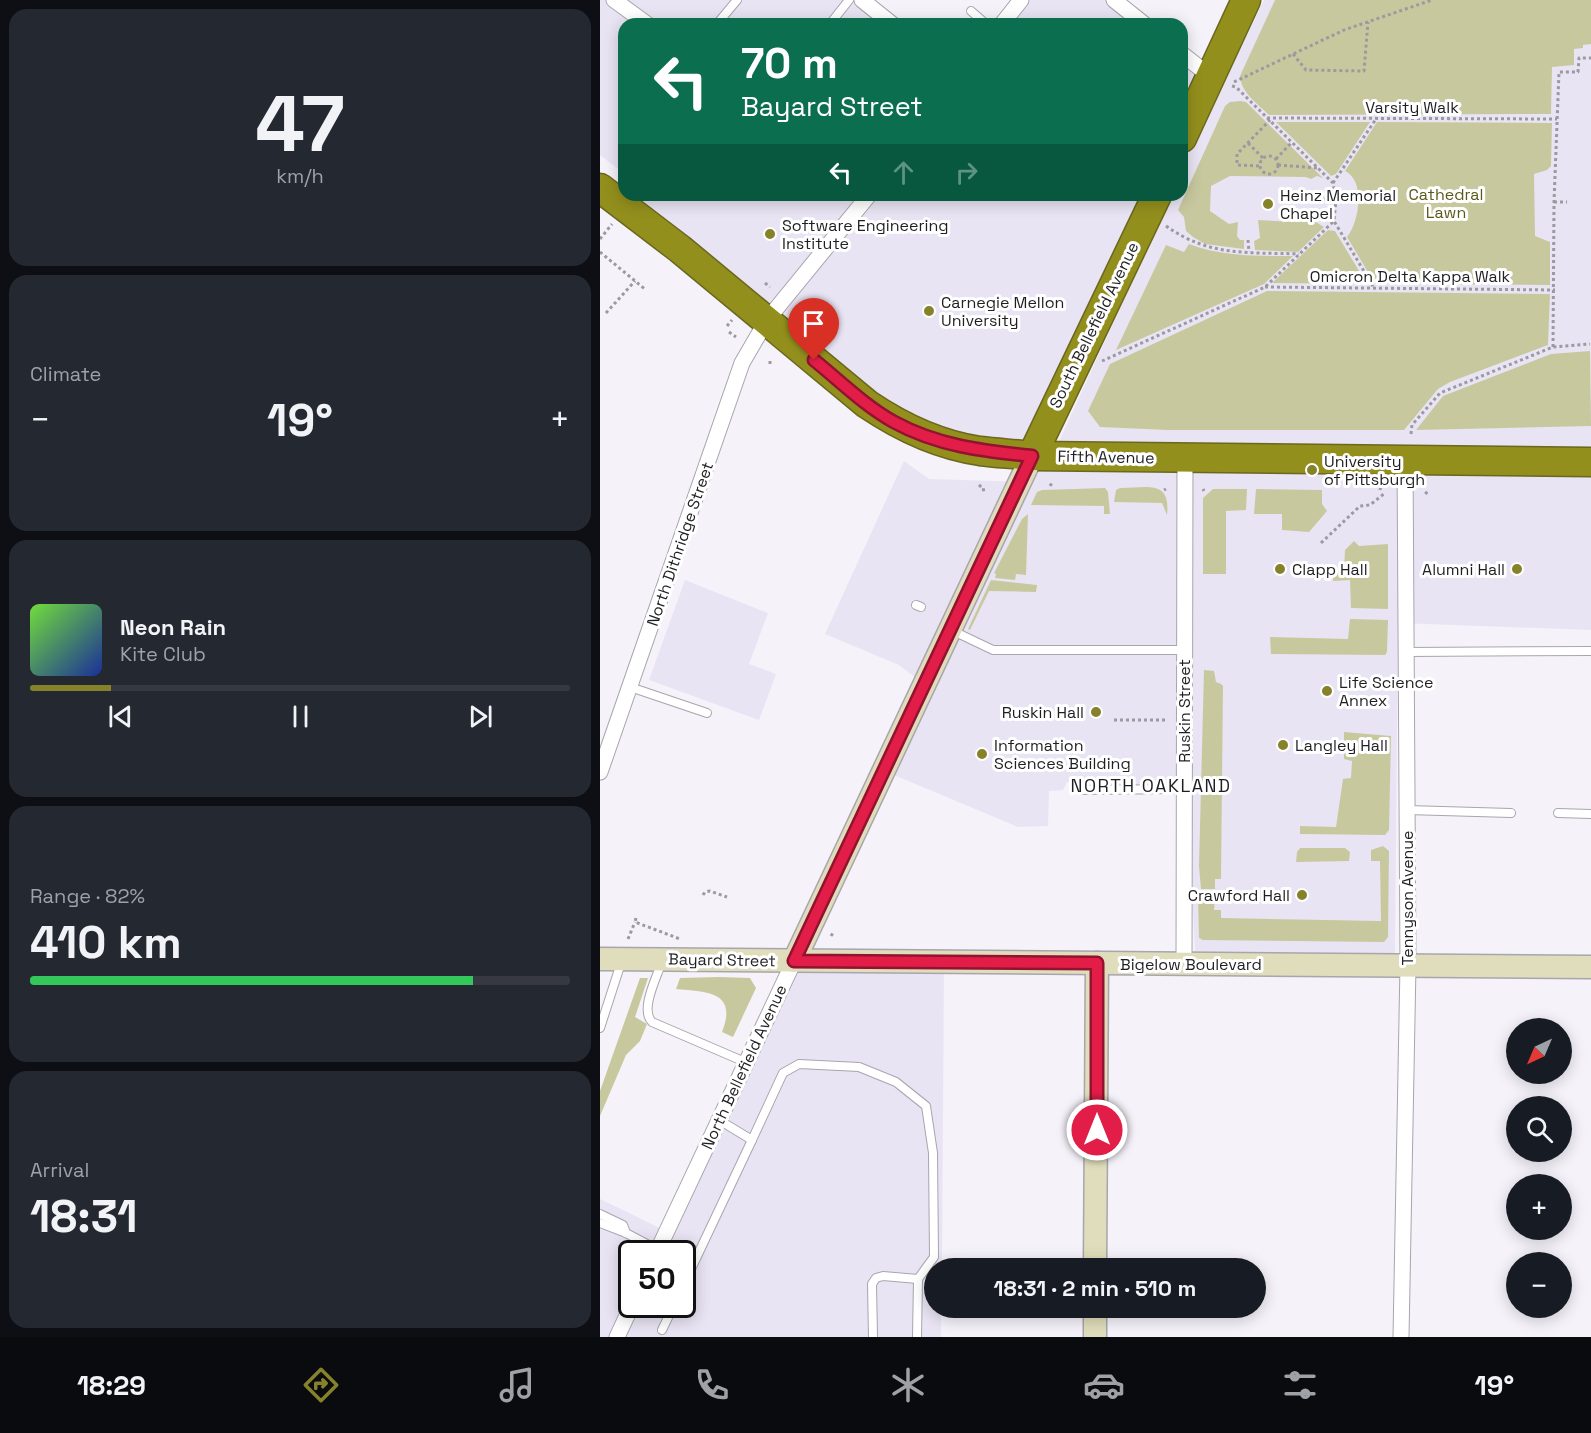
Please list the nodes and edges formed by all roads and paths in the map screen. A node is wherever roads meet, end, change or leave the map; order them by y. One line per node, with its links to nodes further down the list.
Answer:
1 (614, 0): 10 (street)
2 (737, 0): 11 (lane)
3 (849, 0): 12 (lane)
4 (862, 0): 13 (street)
5 (1021, 0): 15 (street)
6 (1114, 0): 16 (street)
7 (1246, 0): 21 (highway)
8 (1432, 0): 17 (path)
9 (971, 11): 14 (lane)
10 (639, 18)
11 (722, 18)
12 (835, 18)
13 (884, 18)
14 (979, 18)
15 (1007, 18)
16 (1136, 18)
17 (1368, 22): 18 (path); 18 (path)
18 (1293, 54): 21 (path)
19 (1188, 58): 21 (street)
20 (1591, 58): 24 (path)
21 (1225, 81): 22 (path); 25 (highway)
22 (1268, 119): 23 (path, Varsity Walk); 26 (path); 27 (path)
23 (1376, 119): 24 (path, Varsity Walk); 33 (path)
24 (1557, 120): 39 (path)
25 (1188, 130)
26 (1292, 142): 29 (path); 32 (path)
27 (1248, 143): 28 (path); 31 (path)
28 (1263, 158): 29 (path); 31 (path)
29 (1276, 159): 30 (path)
30 (1278, 165): 31 (path); 32 (path)
31 (1259, 166)
32 (1318, 168): 33 (path)
33 (1333, 183): 36 (path)
34 (600, 188): 58 (highway, Fifth Avenue)
35 (1323, 199): 36 (path)
36 (1336, 200): 41 (path)
37 (863, 201): 58 (street, North Dithridge Street)
38 (1154, 201): 68 (highway, South Bellefield Avenue)
39 (1554, 202): 40 (path); 55 (path)
40 (1567, 202)
41 (1334, 221): 48 (path); 53 (path)
42 (1165, 225): 47 (path)
43 (605, 232): 44 (path)
44 (600, 239)
45 (1248, 240): 47 (path)
46 (600, 252): 49 (path)
47 (1249, 252): 48 (path)
48 (1299, 254): 52 (path)
49 (635, 281): 54 (path); 56 (path)
50 (765, 283): 51 (path)
51 (770, 287)
52 (1265, 287): 53 (path, Omicron Delta Kappa Walk); 65 (path)
53 (1374, 288): 55 (path, Omicron Delta Kappa Walk)
54 (646, 290)
55 (1555, 290): 63 (path)
56 (606, 313)
57 (732, 320): 59 (path)
58 (767, 320): 68 (highway, Fifth Avenue); 79 (street, North Dithridge Street)
59 (727, 326)
60 (729, 332): 61 (path)
61 (736, 337)
62 (1591, 344): 63 (path)
63 (1553, 347): 67 (path)
64 (770, 361): 66 (path)
65 (1101, 361)
66 (770, 366)
67 (1408, 447): 69 (highway, Fifth Avenue); 70 (highway, Fifth Avenue); 78 (street, Tennyson Avenue)
68 (1032, 456): 69 (highway, Fifth Avenue); 75 (main road, North Bellefield Avenue)
69 (1185, 459): 76 (street, Ruskin Street)
70 (1591, 462)
71 (983, 483): 72 (path)
72 (987, 489)
73 (1385, 493): 74 (path)
74 (1321, 543)
75 (950, 629): 76 (lane); 96 (main road, North Bellefield Avenue)
76 (1184, 650): 84 (street, Ruskin Street)
77 (1591, 651): 78 (lane)
78 (1406, 652): 86 (street, Tennyson Avenue)
79 (630, 687): 80 (lane); 83 (street, North Dithridge Street)
80 (707, 713)
81 (1114, 720): 82 (path)
82 (1168, 720)
83 (600, 772)
84 (1184, 789): 85 (lane); 98 (street, Ruskin Street)
85 (1079, 790)
86 (1407, 810): 87 (lane); 99 (street, Tennyson Avenue)
87 (1511, 813)
88 (1558, 813): 89 (lane)
89 (1591, 814)
90 (703, 895): 91 (path)
91 (727, 897)
92 (687, 942): 93 (path)
93 (625, 950): 94 (main road, Bayard Street); 95 (main road, Bayard Street); 101 (lane)
94 (600, 958)
95 (662, 959): 96 (main road, Bayard Street); 102 (lane)
96 (794, 961): 97 (main road, Bayard Street); 102 (street, North Bellefield Avenue)
97 (1097, 963): 98 (main road, Bigelow Boulevard); 111 (main road, Bigelow Boulevard)
98 (1184, 964): 99 (main road, Bigelow Boulevard)
99 (1407, 965): 100 (main road, Bigelow Boulevard); 121 (street, Tennyson Avenue)
100 (1591, 967)
101 (600, 1028)
102 (745, 1062): 103 (street, North Bellefield Avenue)
103 (719, 1120): 104 (lane); 109 (street, North Bellefield Avenue)
104 (752, 1140): 110 (lane); 112 (lane)
105 (600, 1214): 107 (lane)
106 (600, 1223): 107 (lane)
107 (626, 1233): 108 (lane)
108 (637, 1240)
109 (663, 1240)
110 (696, 1258)
111 (1095, 1258)
112 (918, 1278): 118 (lane); 119 (lane)
113 (626, 1318): 117 (street)
114 (668, 1318): 116 (lane)
115 (1095, 1318): 120 (main road)
116 (662, 1330)
117 (618, 1337)
118 (873, 1337)
119 (917, 1337)
120 (1095, 1337)
121 (1401, 1337)

